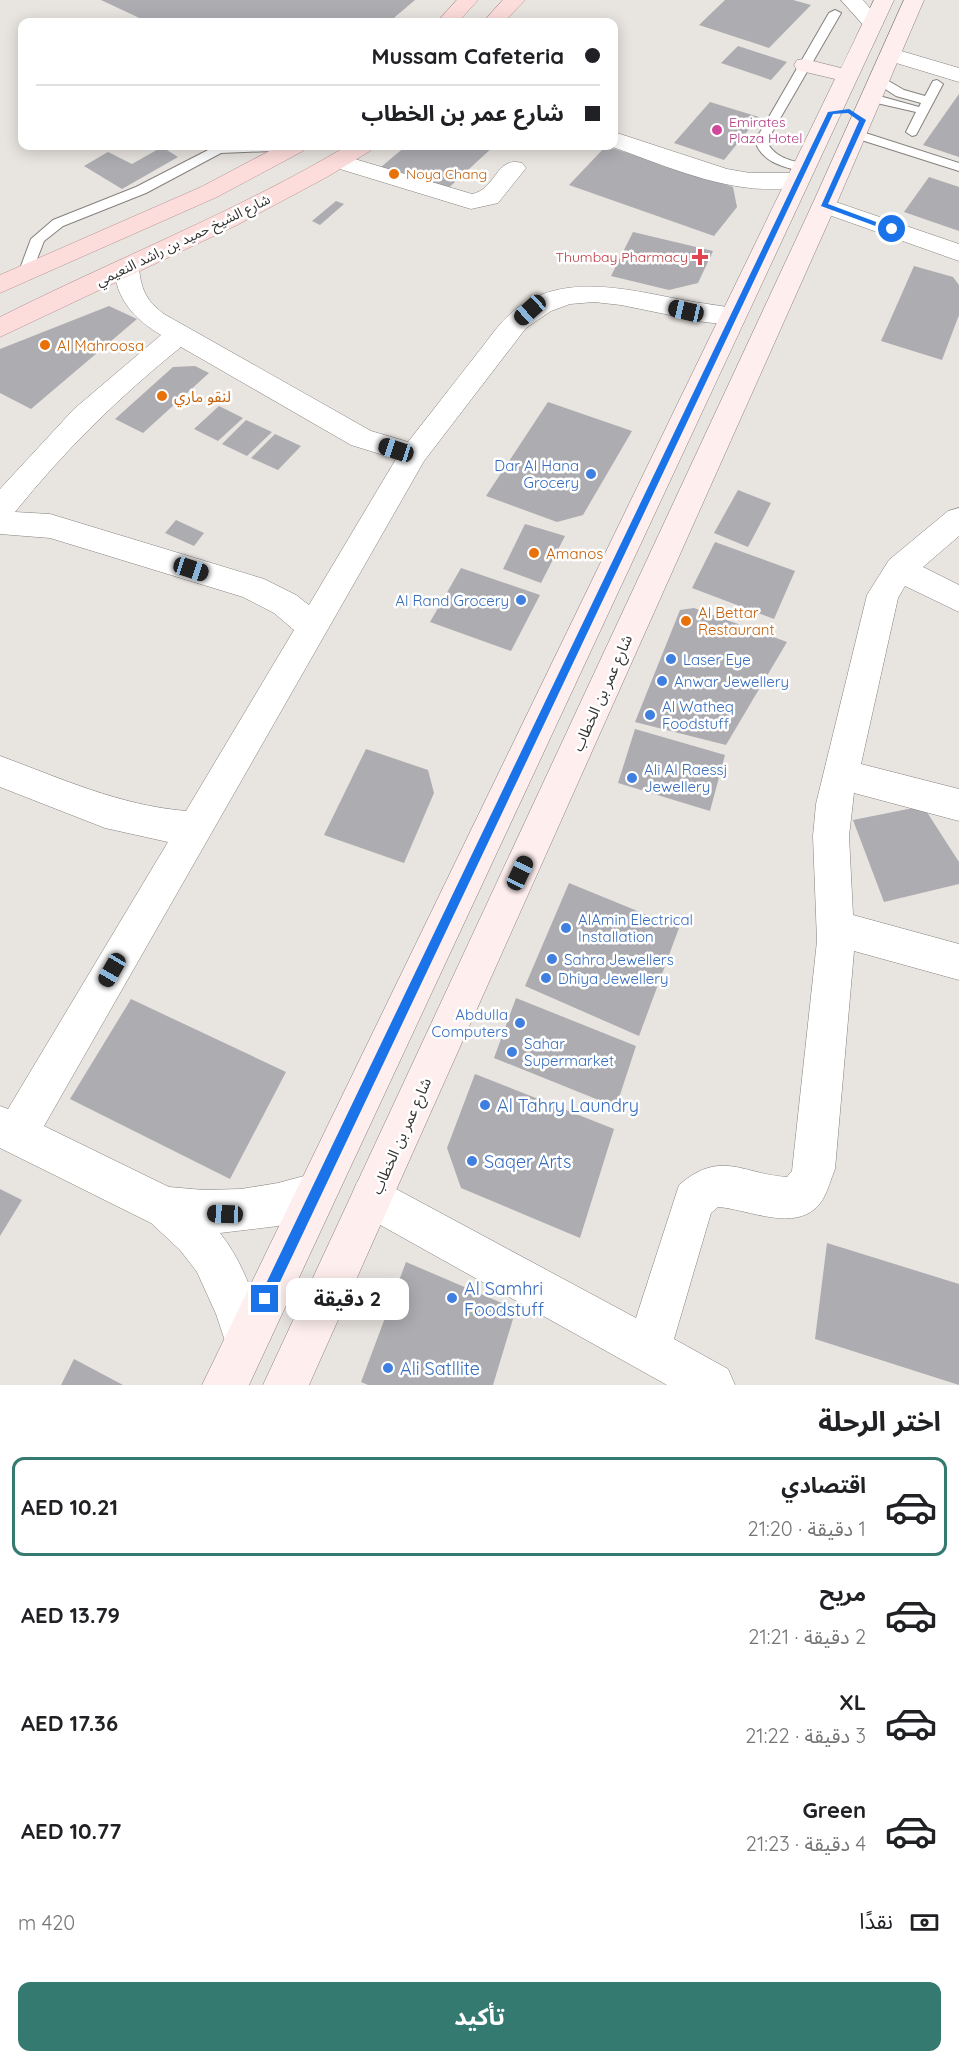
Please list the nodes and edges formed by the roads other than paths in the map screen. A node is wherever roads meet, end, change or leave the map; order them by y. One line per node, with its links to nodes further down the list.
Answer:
1 (468, 0): 6 (main road)
2 (515, 0): 7 (main road)
3 (914, 0): 12 (street, شارع عمر بن الخطاب)
4 (843, 6): 5 (street); 8 (lane)
5 (879, 12): 9 (street)
6 (451, 18)
7 (498, 18)
8 (810, 56): 9 (street); 23 (lane)
9 (852, 67): 14 (street)
10 (959, 75): 12 (street)
11 (937, 84): 13 (lane)
12 (873, 97): 13 (lane); 13 (lane); 14 (street); 21 (lane); 24 (street, شارع عمر بن الخطاب)
13 (925, 106): 15 (lane)
14 (831, 112): 23 (street)
15 (912, 132)
16 (618, 140): 23 (street)
17 (218, 150): 27 (lane)
18 (287, 150): 27 (main road)
19 (356, 150): 20 (main road, شارع الشيخ حميد بن راشد النعيمي)
20 (338, 161): 22 (street); 26 (main road, شارع الشيخ حميد بن راشد النعيمي)
21 (959, 167)
22 (514, 168)
23 (801, 174): 28 (street)
24 (824, 206): 25 (street); 30 (street, شارع عمر بن الخطاب)
25 (959, 253)
26 (128, 267): 32 (main road, شارع الشيخ حميد بن راشد النعيمي); 33 (street)
27 (25, 274): 29 (main road)
28 (750, 279): 30 (street); 31 (street)
29 (0, 285)
30 (786, 289): 49 (street, شارع عمر بن الخطاب)
31 (732, 316): 34 (street); 48 (street)
32 (0, 328)
33 (179, 334): 34 (street); 35 (street)
34 (414, 454): 40 (street)
35 (0, 510)
36 (959, 519): 38 (street)
37 (0, 523): 40 (street)
38 (900, 569): 39 (street); 42 (street)
39 (959, 599)
40 (313, 627): 44 (street)
41 (0, 771): 44 (street)
42 (842, 774): 43 (street); 45 (street)
43 (959, 805)
44 (196, 828): 47 (street)
45 (836, 928): 46 (street); 52 (street)
46 (959, 962)
47 (9, 1129): 50 (street)
48 (315, 1194): 50 (street); 51 (street)
49 (372, 1197): 52 (street); 55 (street, شارع عمر بن الخطاب)
50 (166, 1208): 51 (street)
51 (246, 1340): 54 (street)
52 (648, 1350): 53 (street)
53 (698, 1381)
54 (225, 1385)
55 (286, 1385)

